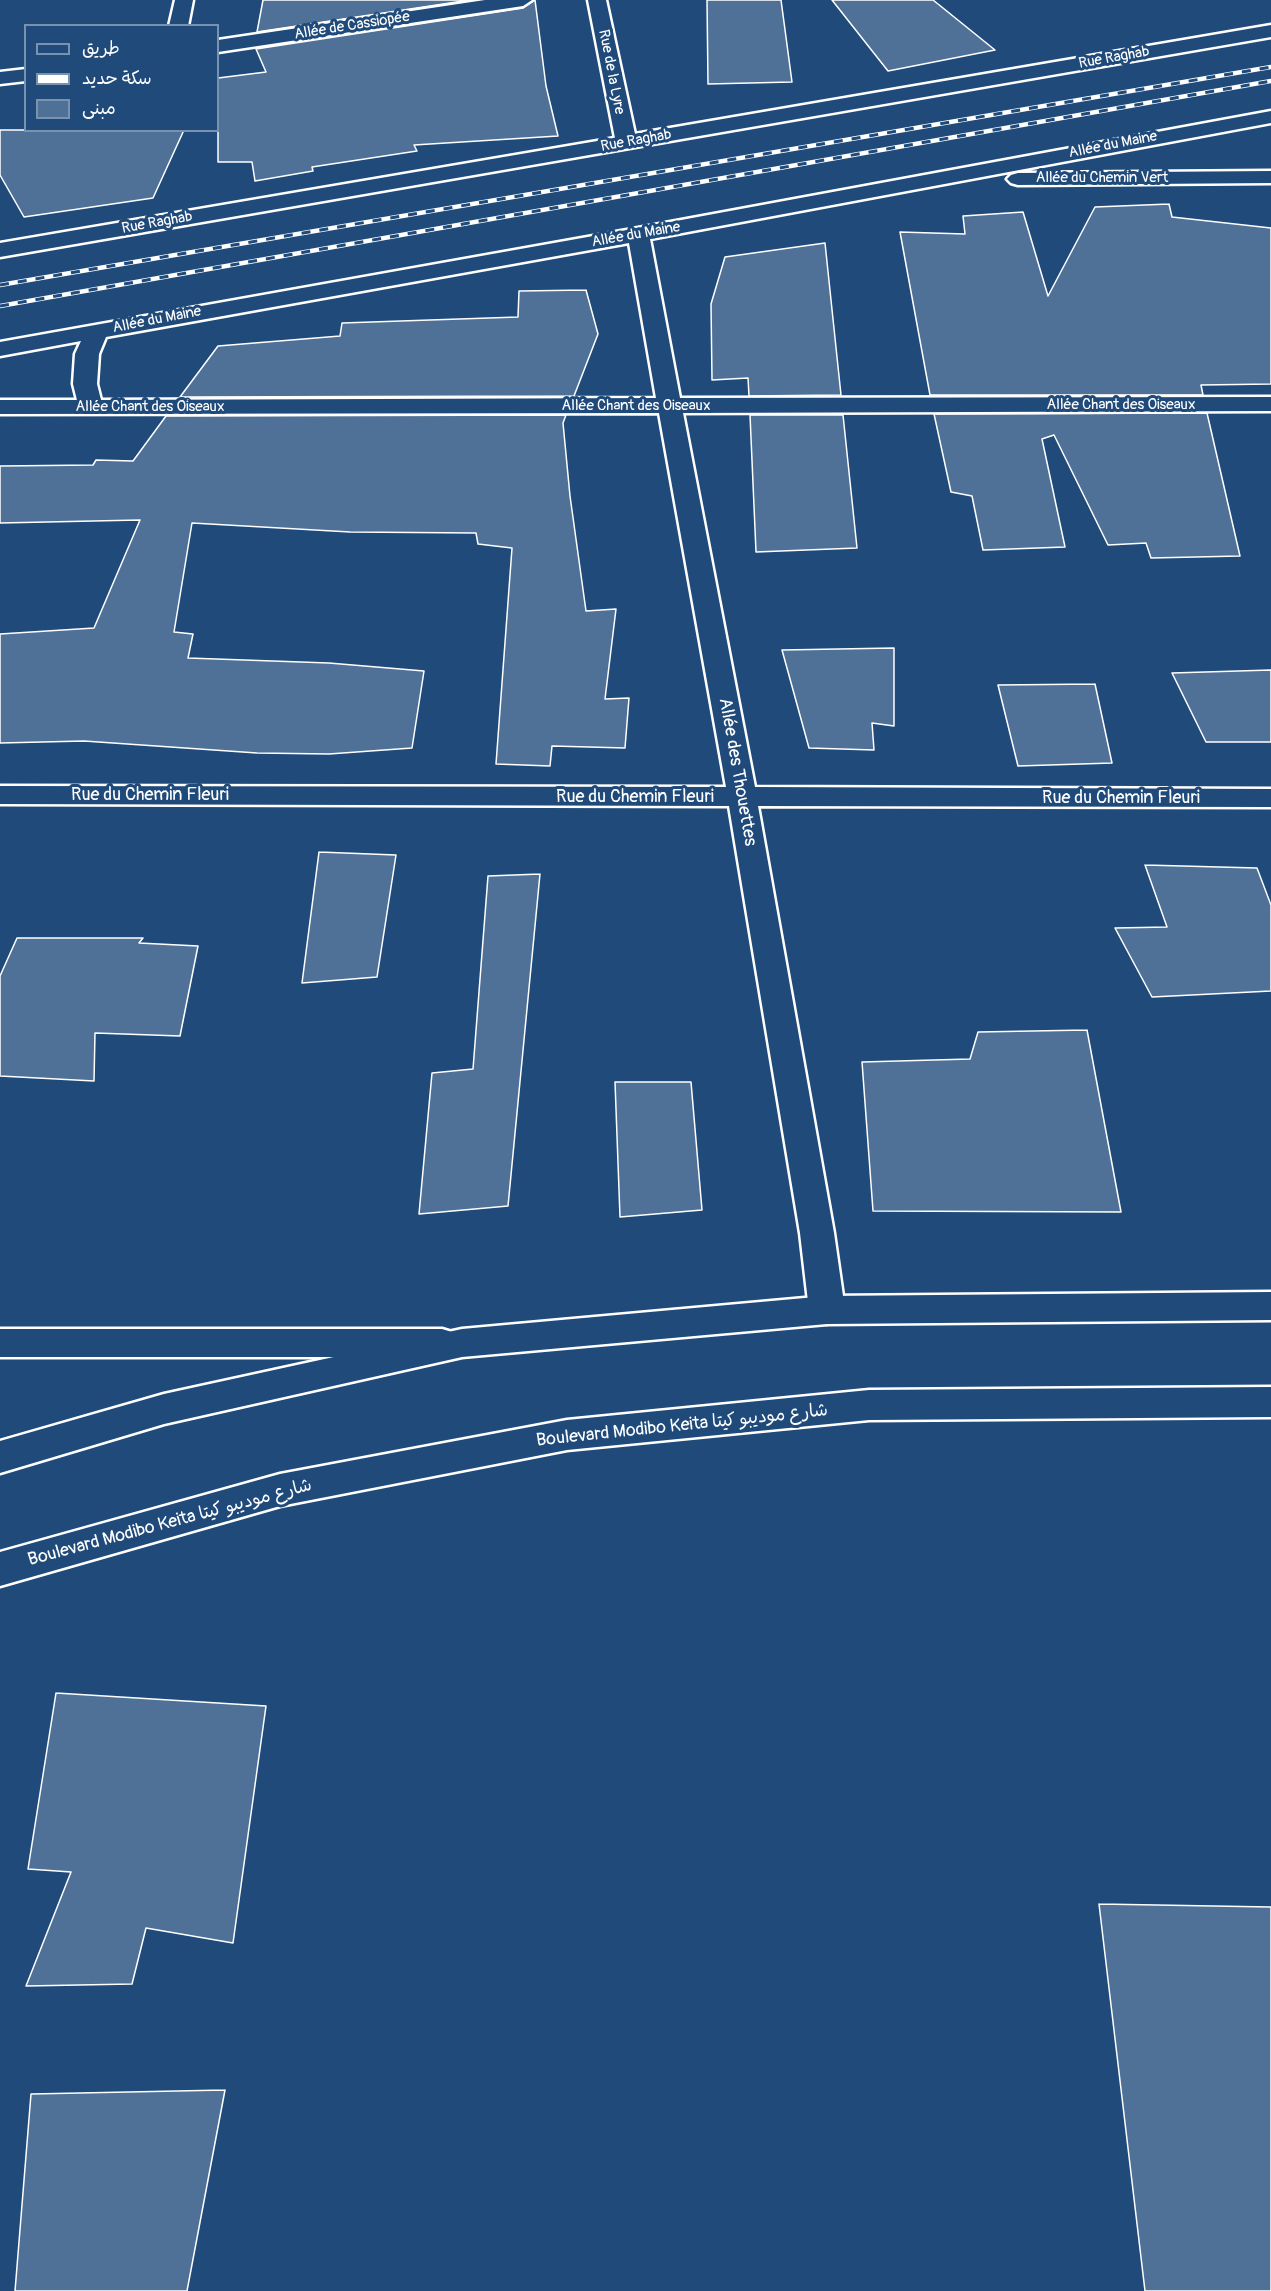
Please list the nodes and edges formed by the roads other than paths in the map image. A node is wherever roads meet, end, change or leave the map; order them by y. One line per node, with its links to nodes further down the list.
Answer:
1 (184, 0): 4 (street)
2 (523, 0): 6 (street, Allée de Cassiopée)
3 (597, 0): 10 (street, Rue de la Lyre)
4 (178, 24)
5 (1271, 31): 10 (street, Rue Raghab)
6 (219, 46)
7 (24, 75): 8 (street)
8 (0, 78)
9 (1271, 117): 12 (street, Allée du Maine)
10 (626, 143): 14 (street, Rue Raghab)
11 (1271, 177): 12 (street, Allée du Chemin Vert)
12 (933, 179): 13 (street, Allée du Maine)
13 (638, 235): 15 (street, Allée du Maine); 18 (street, Allée des Thouettes)
14 (0, 250)
15 (97, 332): 16 (street, Allée du Maine); 20 (street)
16 (0, 349)
17 (1271, 404): 18 (street, Allée Chant des Oiseaux)
18 (671, 406): 20 (street, Allée Chant des Oiseaux); 22 (street, Allée des Thouettes)
19 (0, 407): 20 (street, Allée Chant des Oiseaux)
20 (91, 407)
21 (0, 795): 22 (street, Rue du Chemin Fleuri)
22 (742, 797): 23 (street, Rue du Chemin Fleuri); 25 (street, Allée des Thouettes)
23 (1271, 798)
24 (1271, 1306): 25 (street)
25 (827, 1310): 27 (street)
26 (0, 1343): 27 (street)
27 (462, 1343): 29 (street)
28 (1271, 1402): 30 (street, Boulevard Modibo Keita شارع موديبو كيتا)
29 (0, 1457)
30 (0, 1569)

